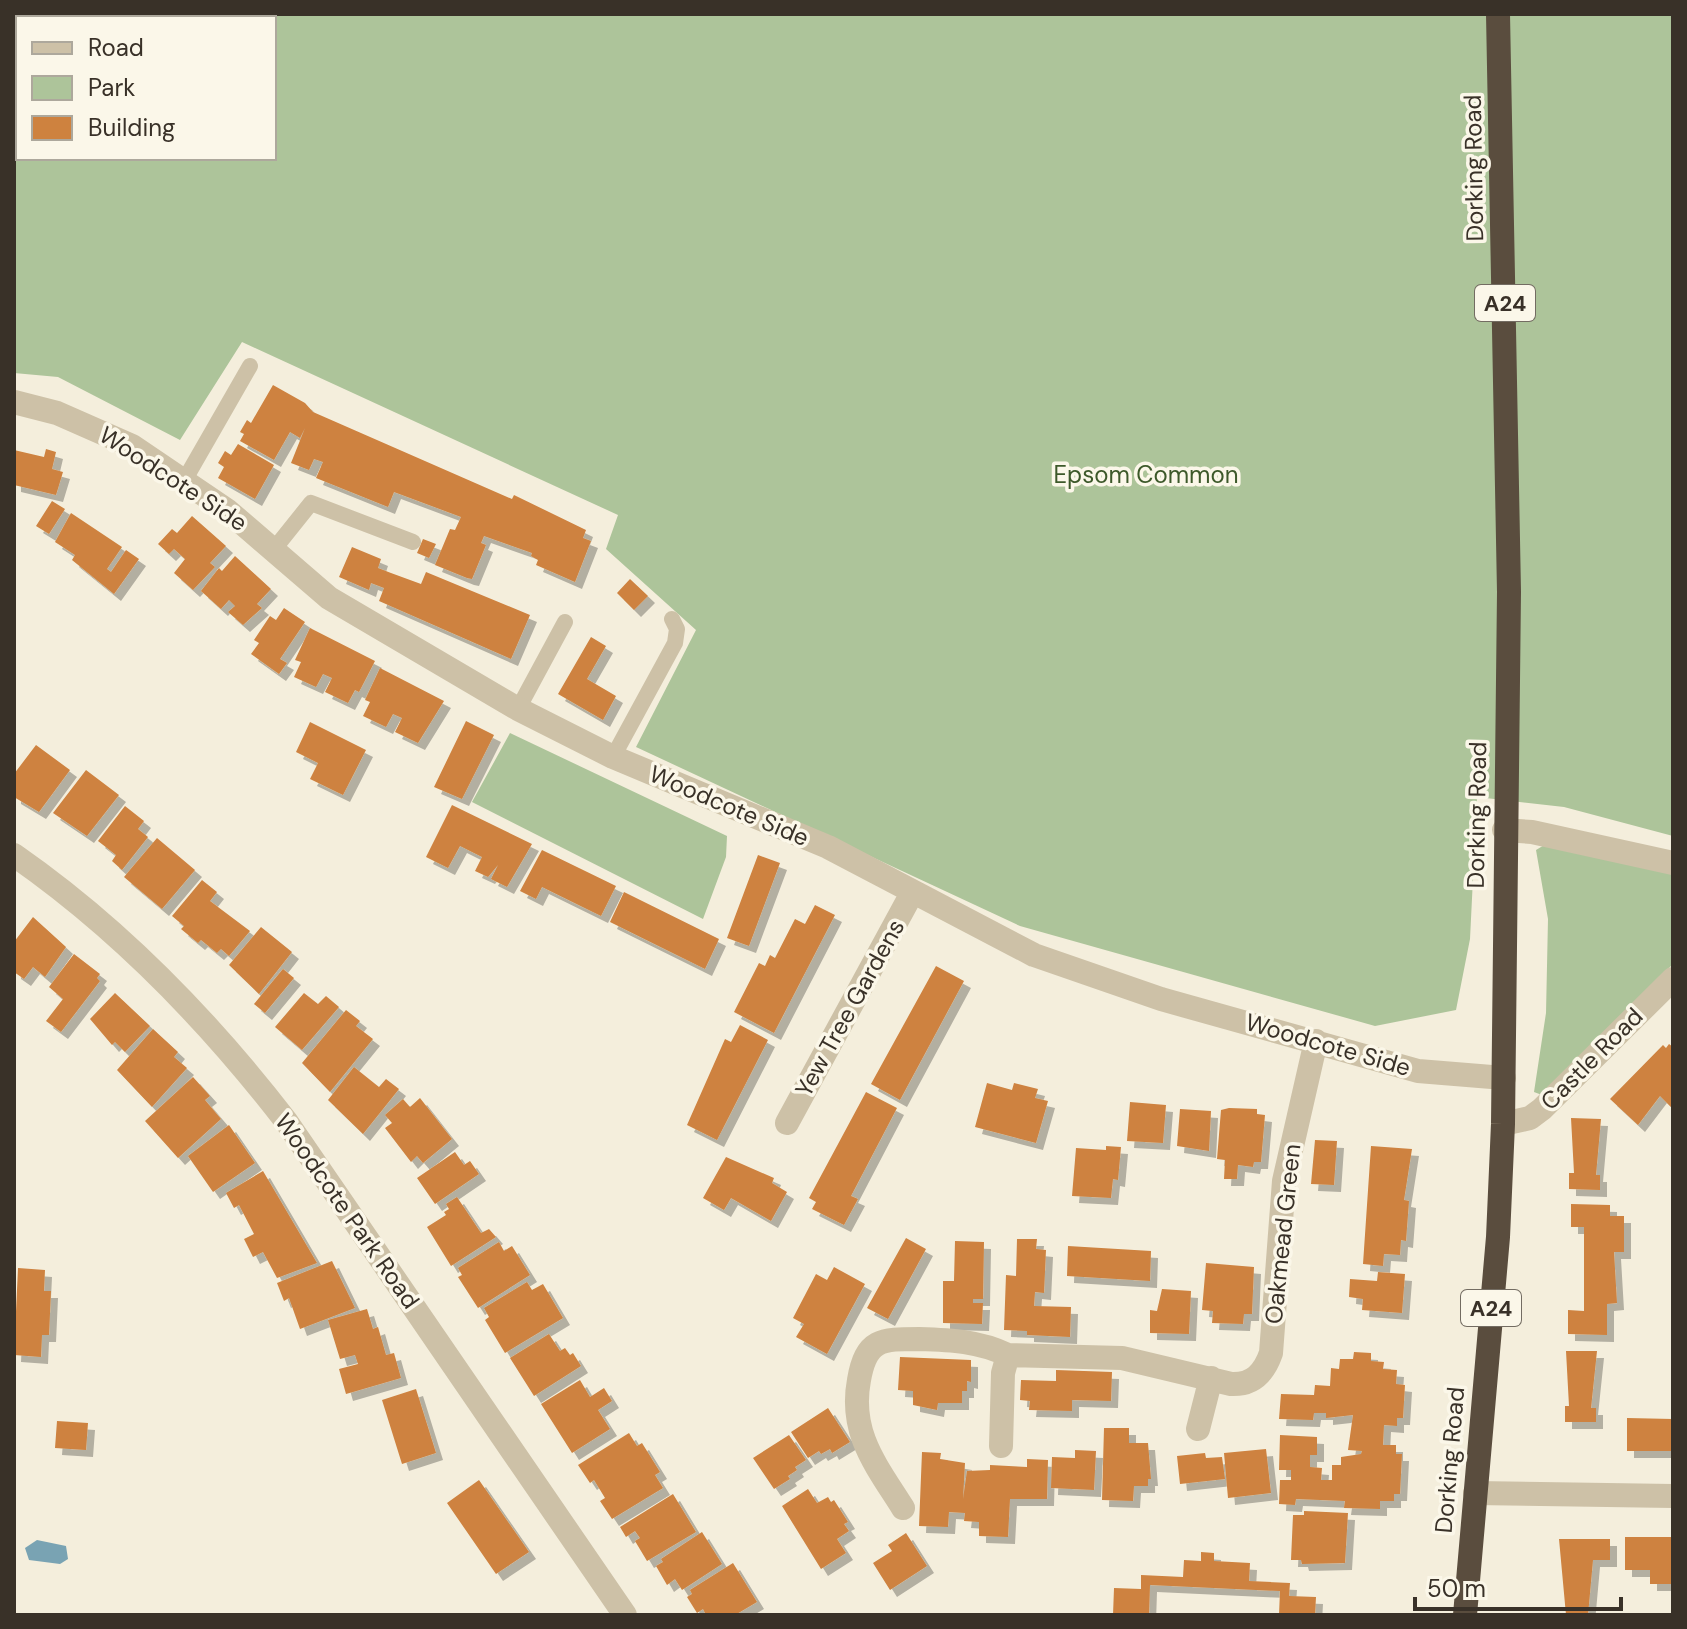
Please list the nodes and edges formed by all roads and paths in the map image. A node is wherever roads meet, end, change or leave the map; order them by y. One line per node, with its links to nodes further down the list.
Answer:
1 (1498, 14): 11 (highway, Dorking Road / A24)
2 (250, 366): 4 (lane)
3 (14, 402): 4 (street, Woodcote Side)
4 (184, 481): 6 (street, Woodcote Side)
5 (413, 542): 6 (lane)
6 (275, 548): 9 (street, Woodcote Side)
7 (672, 619): 10 (lane)
8 (565, 622): 9 (lane)
9 (518, 709): 10 (street, Woodcote Side)
10 (613, 757): 14 (street, Woodcote Side)
11 (1504, 830): 13 (street); 17 (highway, Dorking Road / A24)
12 (14, 855): 27 (street, Woodcote Park Road)
13 (1673, 863)
14 (912, 893): 16 (street, Woodcote Side); 18 (street, Yew Tree Gardens)
15 (1673, 979): 19 (street, Castle Road)
16 (1316, 1041): 17 (street, Woodcote Side); 21 (street, Oakmead Green)
17 (1504, 1078): 19 (highway, Dorking Road / A24)
18 (787, 1123)
19 (1503, 1124): 24 (highway, Dorking Road / A24)
20 (1008, 1355): 21 (street, Oakmead Green); 23 (street); 26 (street, Oakmead Green)
21 (1211, 1378): 22 (street)
22 (1198, 1429)
23 (1001, 1446)
24 (1475, 1493): 25 (street); 28 (highway, Dorking Road / A24)
25 (1673, 1496)
26 (903, 1508)
27 (625, 1615)
28 (1465, 1615)

